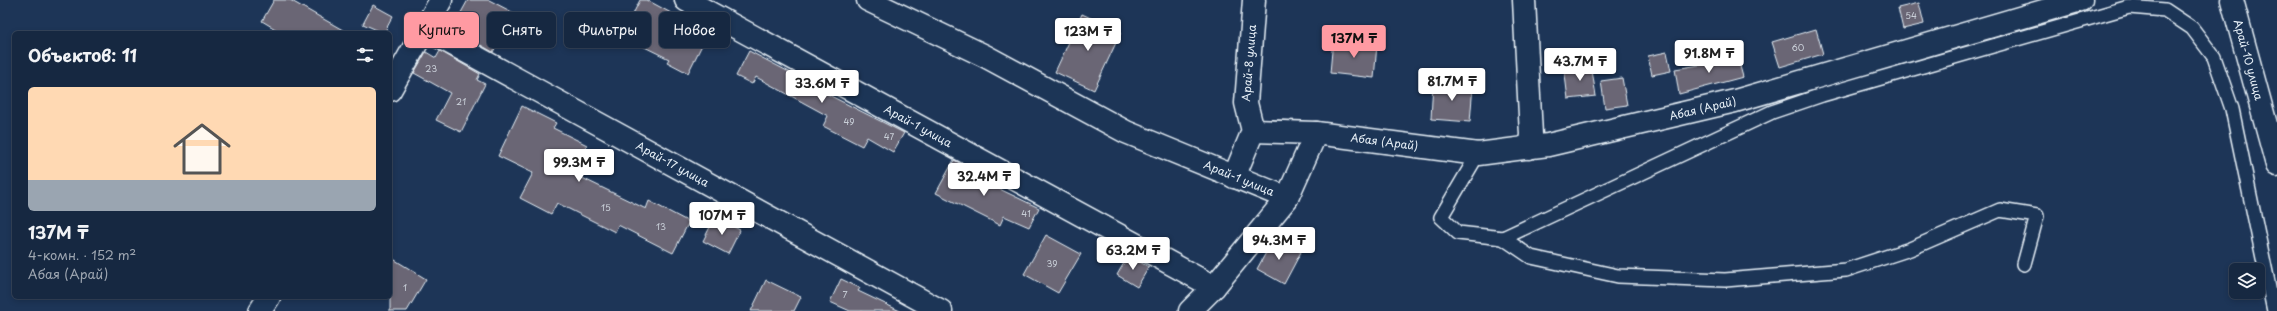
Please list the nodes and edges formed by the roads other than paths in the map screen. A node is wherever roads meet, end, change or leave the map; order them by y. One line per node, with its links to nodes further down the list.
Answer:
1 (441, 0): 8 (street)
2 (686, 0): 21 (street, Арай-1 улица)
3 (868, 0): 17 (street, Арай-1 улица)
4 (1254, 0): 12 (street, Арай-8 улица)
5 (1524, 0): 14 (street)
6 (2081, 0): 14 (street, Абая (Арай))
7 (2232, 0): 16 (street, Арай-10 улица)
8 (434, 12)
9 (414, 48): 11 (street)
10 (460, 48): 24 (street, Арай-17 улица)
11 (392, 87)
12 (1253, 131): 13 (street); 17 (street)
13 (1316, 134): 15 (street, Абая (Арай)); 18 (street)
14 (1528, 148): 15 (street, Абая (Арай))
15 (1478, 154): 19 (lane)
16 (2277, 165)
17 (1234, 177): 18 (street, Арай-1 улица)
18 (1287, 198): 21 (street)
19 (1503, 238): 20 (lane); 26 (lane)
20 (2024, 264)
21 (1214, 287): 25 (street)
22 (268, 299): 23 (street)
23 (260, 311)
24 (941, 311)
25 (1190, 311)
26 (2274, 311)

